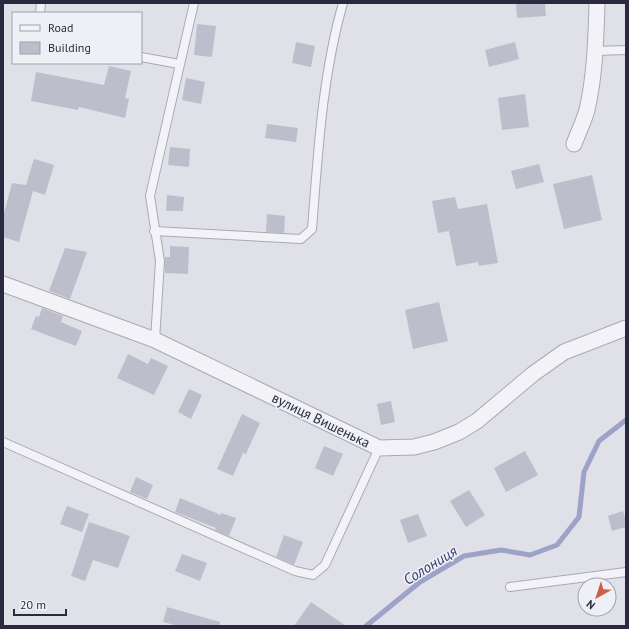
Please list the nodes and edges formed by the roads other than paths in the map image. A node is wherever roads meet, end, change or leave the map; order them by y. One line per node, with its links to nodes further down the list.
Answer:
1 (194, 3): 7 (lane)
2 (343, 3): 9 (lane)
3 (596, 3): 4 (street)
4 (595, 50): 5 (lane); 8 (street)
5 (626, 50)
6 (142, 57): 7 (lane)
7 (179, 64): 9 (lane)
8 (574, 144)
9 (154, 231): 12 (lane)
10 (3, 284): 12 (street, вулиця Вишенька)
11 (626, 328): 14 (street, вулиця Вишенька)
12 (155, 340): 14 (street, вулиця Вишенька)
13 (3, 442): 14 (lane)
14 (379, 448)
15 (626, 572): 16 (lane)
16 (510, 587)

